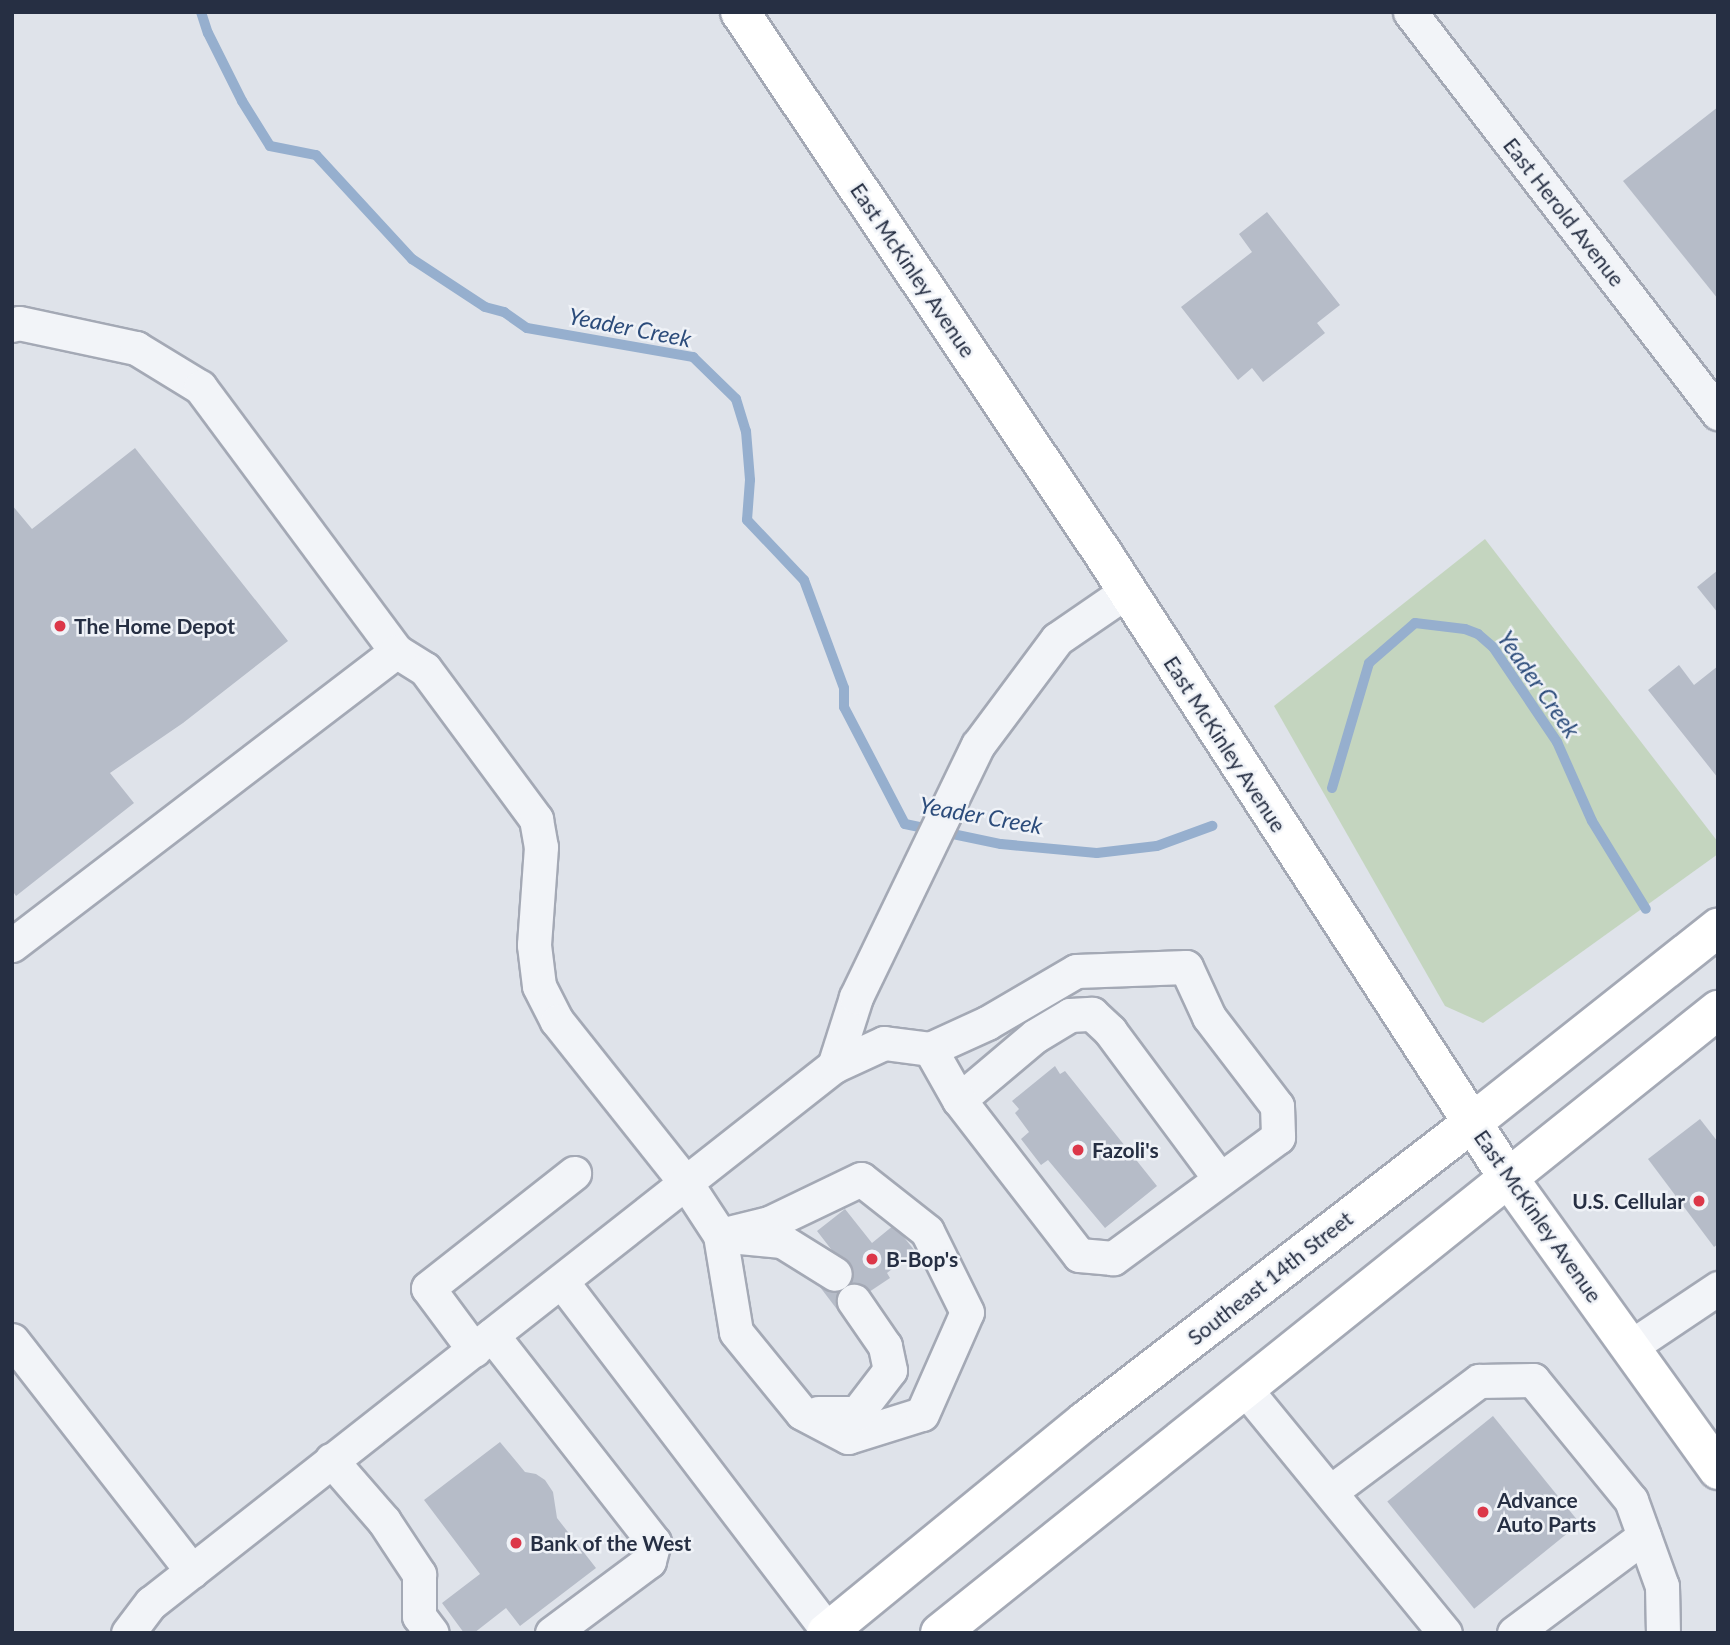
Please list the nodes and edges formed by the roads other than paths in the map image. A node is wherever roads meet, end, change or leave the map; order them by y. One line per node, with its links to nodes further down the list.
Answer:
1 (740, 12): 5 (main road, East McKinley Avenue)
2 (1409, 12): 4 (street, East Herold Avenue)
3 (12, 325): 6 (street)
4 (1718, 412)
5 (1127, 591): 11 (street); 13 (main road, East McKinley Avenue)
6 (396, 651): 8 (street); 17 (street)
7 (1718, 928): 13 (main road, Southeast 14th Street)
8 (12, 945)
9 (1718, 1010): 15 (main road)
10 (930, 1049): 11 (street); 12 (street); 16 (street)
11 (834, 1066): 17 (street)
12 (958, 1100): 16 (street); 16 (street)
13 (1473, 1122): 15 (main road, East McKinley Avenue); 31 (main road, Southeast 14th Street)
14 (574, 1173): 22 (street)
15 (1507, 1176): 23 (main road, East McKinley Avenue); 24 (main road)
16 (1220, 1179)
17 (686, 1183): 18 (street); 19 (street)
18 (720, 1235): 25 (street); 25 (street); 25 (street)
19 (562, 1282): 22 (street); 31 (street)
20 (1718, 1288): 23 (street)
21 (12, 1340): 30 (street)
22 (483, 1343): 26 (street); 34 (street)
23 (1630, 1348): 27 (main road, East McKinley Avenue)
24 (1246, 1390): 28 (street); 35 (main road)
25 (802, 1413)
26 (331, 1460): 30 (street); 33 (street)
27 (1718, 1470)
28 (1330, 1492): 29 (street); 36 (street)
29 (1644, 1536): 37 (street); 38 (street)
30 (192, 1571): 32 (street)
31 (828, 1632)
32 (128, 1633)
33 (432, 1633)
34 (552, 1633)
35 (940, 1633)
36 (1445, 1633)
37 (1514, 1633)
38 (1663, 1633)

